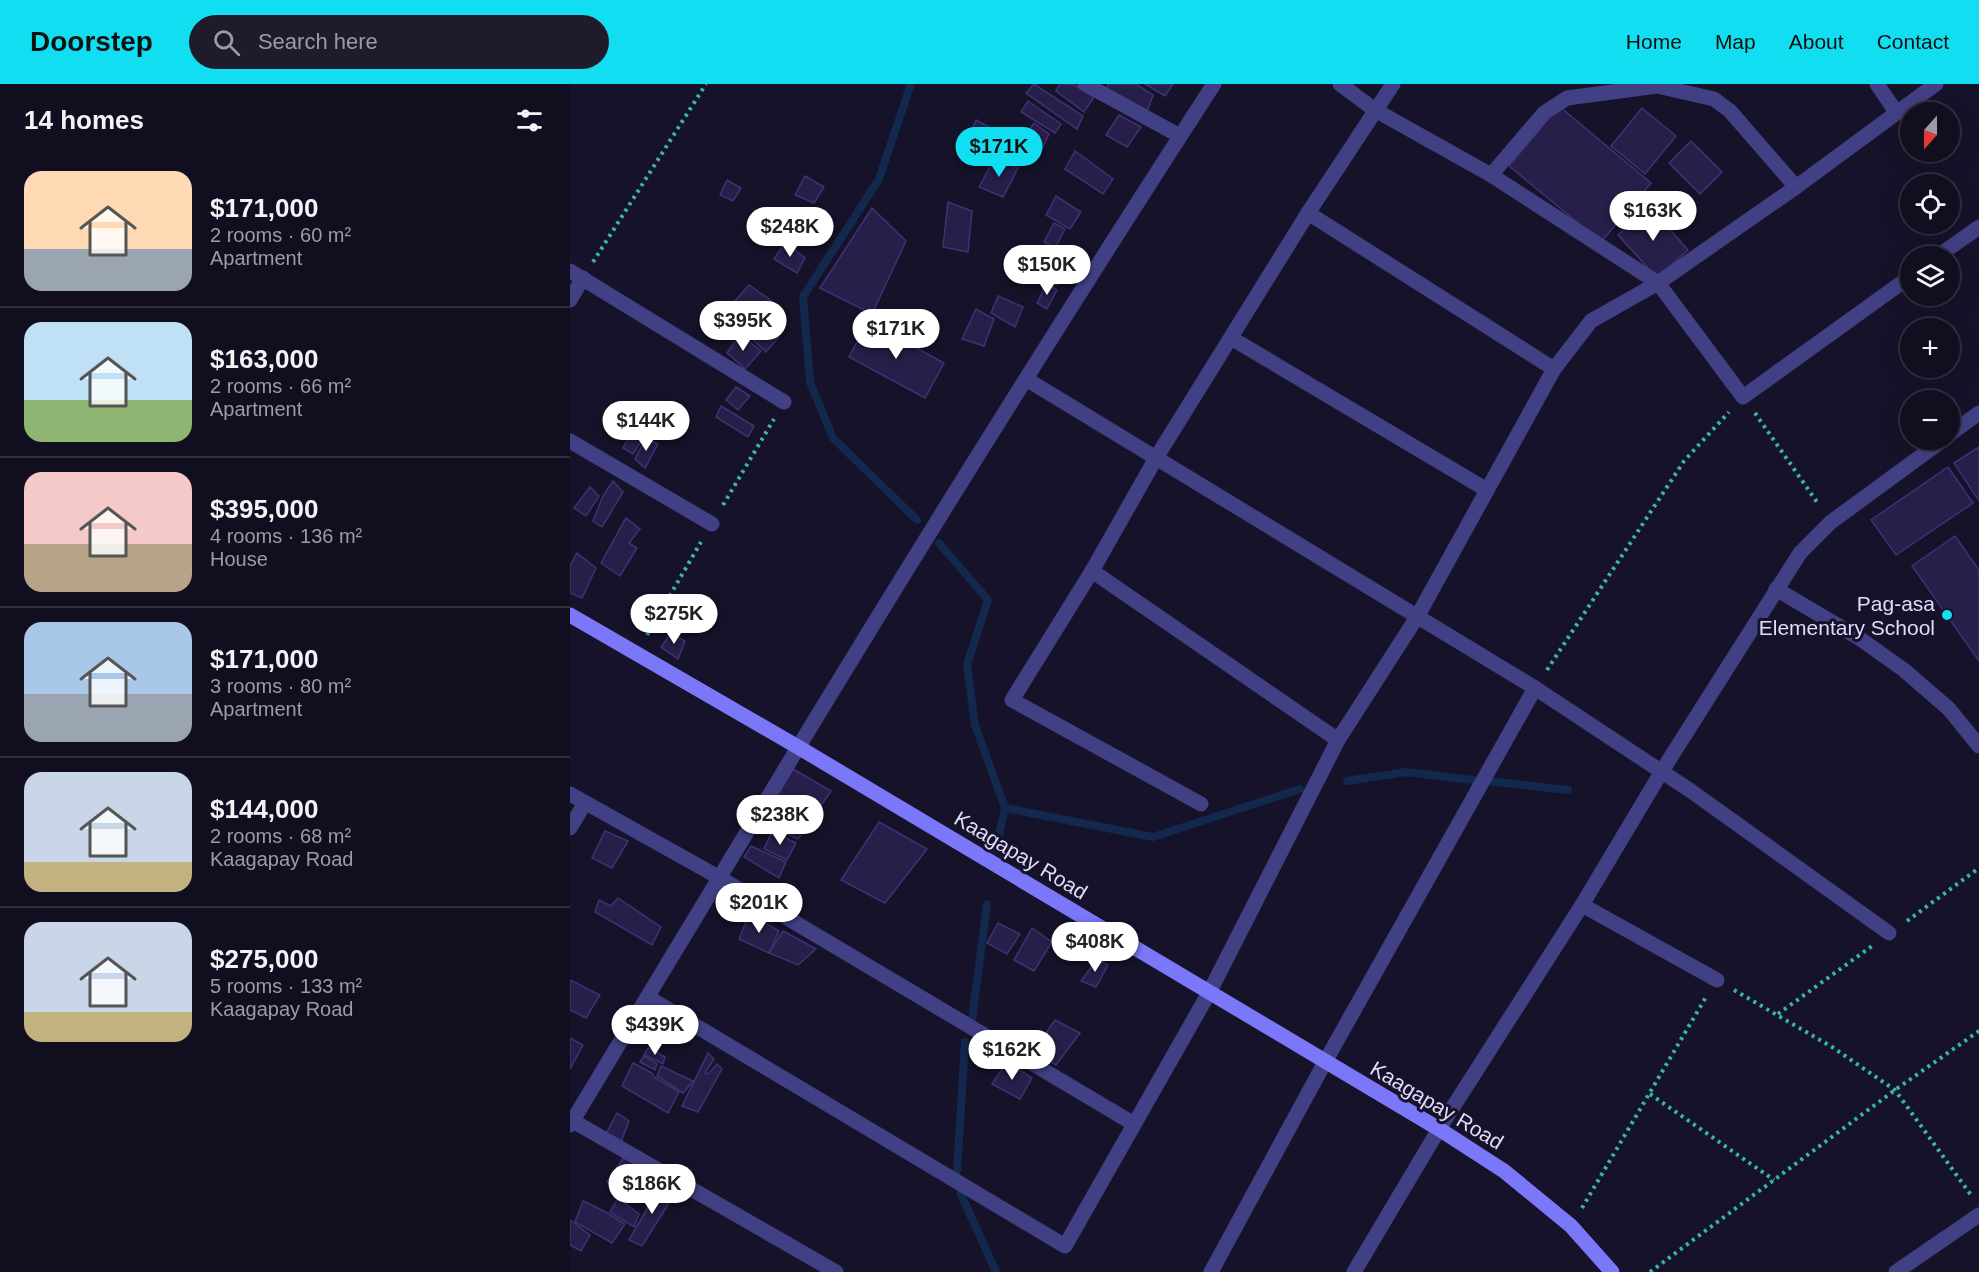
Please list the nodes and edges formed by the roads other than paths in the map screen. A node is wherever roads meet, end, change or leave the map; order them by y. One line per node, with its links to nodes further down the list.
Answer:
1 (1085, 84): 9 (street)
2 (1214, 84): 9 (street)
3 (1340, 84): 7 (street)
4 (1393, 84): 7 (street)
5 (1877, 84): 8 (street)
6 (1936, 84): 8 (street)
7 (1375, 110): 10 (street); 12 (street)
8 (1896, 112): 11 (street)
9 (1180, 136): 21 (street)
10 (1491, 175): 11 (street); 16 (street)
11 (1796, 187): 16 (street)
12 (1308, 213): 19 (street); 20 (street)
13 (1979, 227): 14 (street)
14 (1952, 246)
15 (577, 274): 18 (street); 22 (street)
16 (1658, 283): 17 (street); 20 (street)
17 (1900, 284)
18 (570, 300)
19 (1231, 338): 27 (street); 28 (street)
20 (1554, 369): 28 (street)
21 (1026, 379): 27 (street); 37 (street)
22 (784, 402)
23 (1979, 413): 24 (street)
24 (1960, 427)
25 (570, 441): 29 (street)
26 (1929, 450): 31 (street)
27 (1156, 458): 30 (street); 33 (street)
28 (1487, 490): 33 (street)
29 (712, 524)
30 (1092, 571): 35 (street); 41 (street)
31 (1776, 589): 36 (street); 38 (street)
32 (570, 615): 37 (street, Kaagapay Road)
33 (1418, 617): 34 (street); 35 (street)
34 (1535, 688): 38 (street); 49 (street)
35 (1338, 740): 47 (street)
36 (1979, 746)
37 (798, 747): 43 (street); 47 (street, Kaagapay Road)
38 (1662, 771): 44 (street); 45 (street)
39 (570, 794): 40 (street)
40 (585, 803): 42 (street); 43 (street)
41 (1201, 804)
42 (570, 828)
43 (720, 879): 48 (street); 51 (street)
44 (1582, 905): 46 (street); 52 (street)
45 (1889, 933)
46 (1717, 980)
47 (1210, 991): 49 (street, Kaagapay Road); 51 (street)
48 (649, 998): 50 (street); 51 (street)
49 (1324, 1062): 52 (street, Kaagapay Road); 55 (street)
50 (571, 1123): 54 (street)
51 (1134, 1124)
52 (1439, 1129): 56 (street); 57 (street, Kaagapay Road)
53 (1979, 1215): 58 (street)
54 (837, 1272)
55 (1211, 1272)
56 (1354, 1272)
57 (1612, 1272)
58 (1896, 1272)

